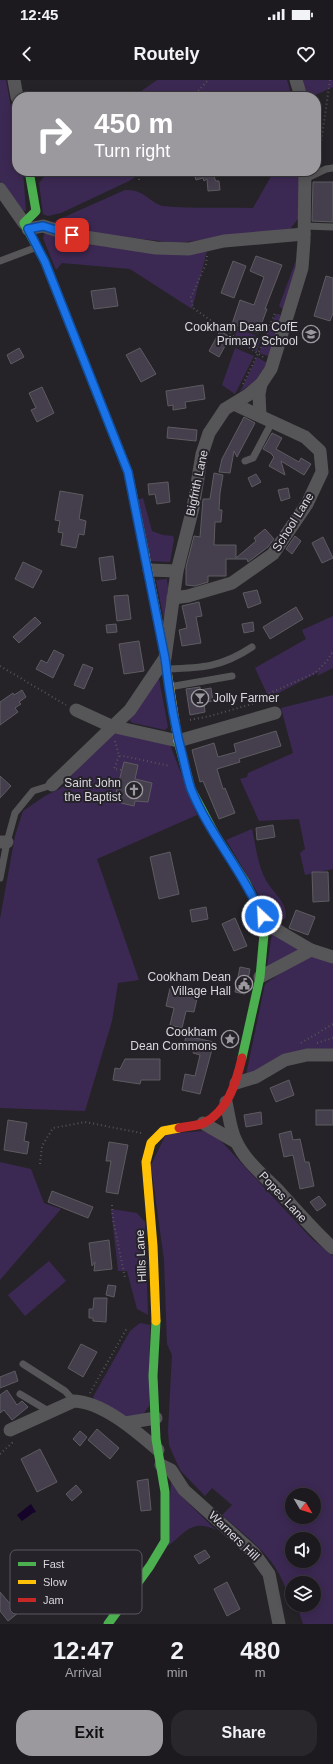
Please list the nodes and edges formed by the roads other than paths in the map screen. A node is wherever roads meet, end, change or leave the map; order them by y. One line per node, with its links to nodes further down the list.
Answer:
1 (14, 80): 3 (street)
2 (296, 80): 4 (street)
3 (16, 92)
4 (300, 92)
5 (333, 168): 6 (lane)
6 (321, 170)
7 (30, 176): 10 (street)
8 (309, 176): 12 (street, Bigfrith Lane)
9 (0, 189): 10 (street)
10 (26, 226): 12 (street); 13 (street)
11 (333, 227): 12 (lane)
12 (304, 230): 15 (street, Bigfrith Lane)
13 (37, 246): 14 (lane); 20 (street)
14 (0, 261)
15 (262, 384): 16 (street, Bigfrith Lane); 17 (street)
16 (234, 404): 17 (street, School Lane); 21 (street, Bigfrith Lane)
17 (260, 416): 18 (street, School Lane)
18 (272, 422): 19 (lane); 22 (street, School Lane)
19 (245, 461)
20 (149, 570): 21 (street); 24 (street)
21 (177, 571): 22 (street, Bigfrith Lane)
22 (173, 598): 24 (street, Bigfrith Lane)
23 (252, 647): 24 (lane)
24 (166, 664): 26 (street); 29 (street)
25 (232, 676): 26 (lane)
26 (169, 687): 30 (street)
27 (76, 710): 29 (street)
28 (275, 713): 30 (street)
29 (111, 726): 30 (street); 31 (street)
30 (178, 741): 34 (street)
31 (52, 785): 32 (lane)
32 (3, 842): 33 (lane)
33 (0, 878)
34 (265, 923): 35 (street); 37 (street)
35 (311, 950): 36 (street); 37 (street)
36 (333, 957)
37 (260, 977): 39 (street)
38 (333, 1055): 39 (street)
39 (236, 1083): 40 (street)
40 (226, 1102): 41 (street); 42 (street, Popes Lane)
41 (203, 1123): 42 (street, Popes Lane); 48 (street, Hills Lane)
42 (236, 1142): 43 (street, Popes Lane)
43 (333, 1248)
44 (23, 1364): 46 (lane)
45 (20, 1394): 47 (lane)
46 (80, 1401): 47 (street); 49 (street)
47 (51, 1412): 50 (street)
48 (156, 1418): 49 (street); 51 (street, Hills Lane)
49 (125, 1423): 51 (street)
50 (10, 1430)
51 (158, 1450): 52 (street, Hills Lane)
52 (161, 1464): 53 (street, Hills Lane); 56 (street, Warners Hill)
53 (142, 1577)
54 (115, 1614): 55 (street, Hills Lane)
55 (108, 1624)
56 (279, 1624)

